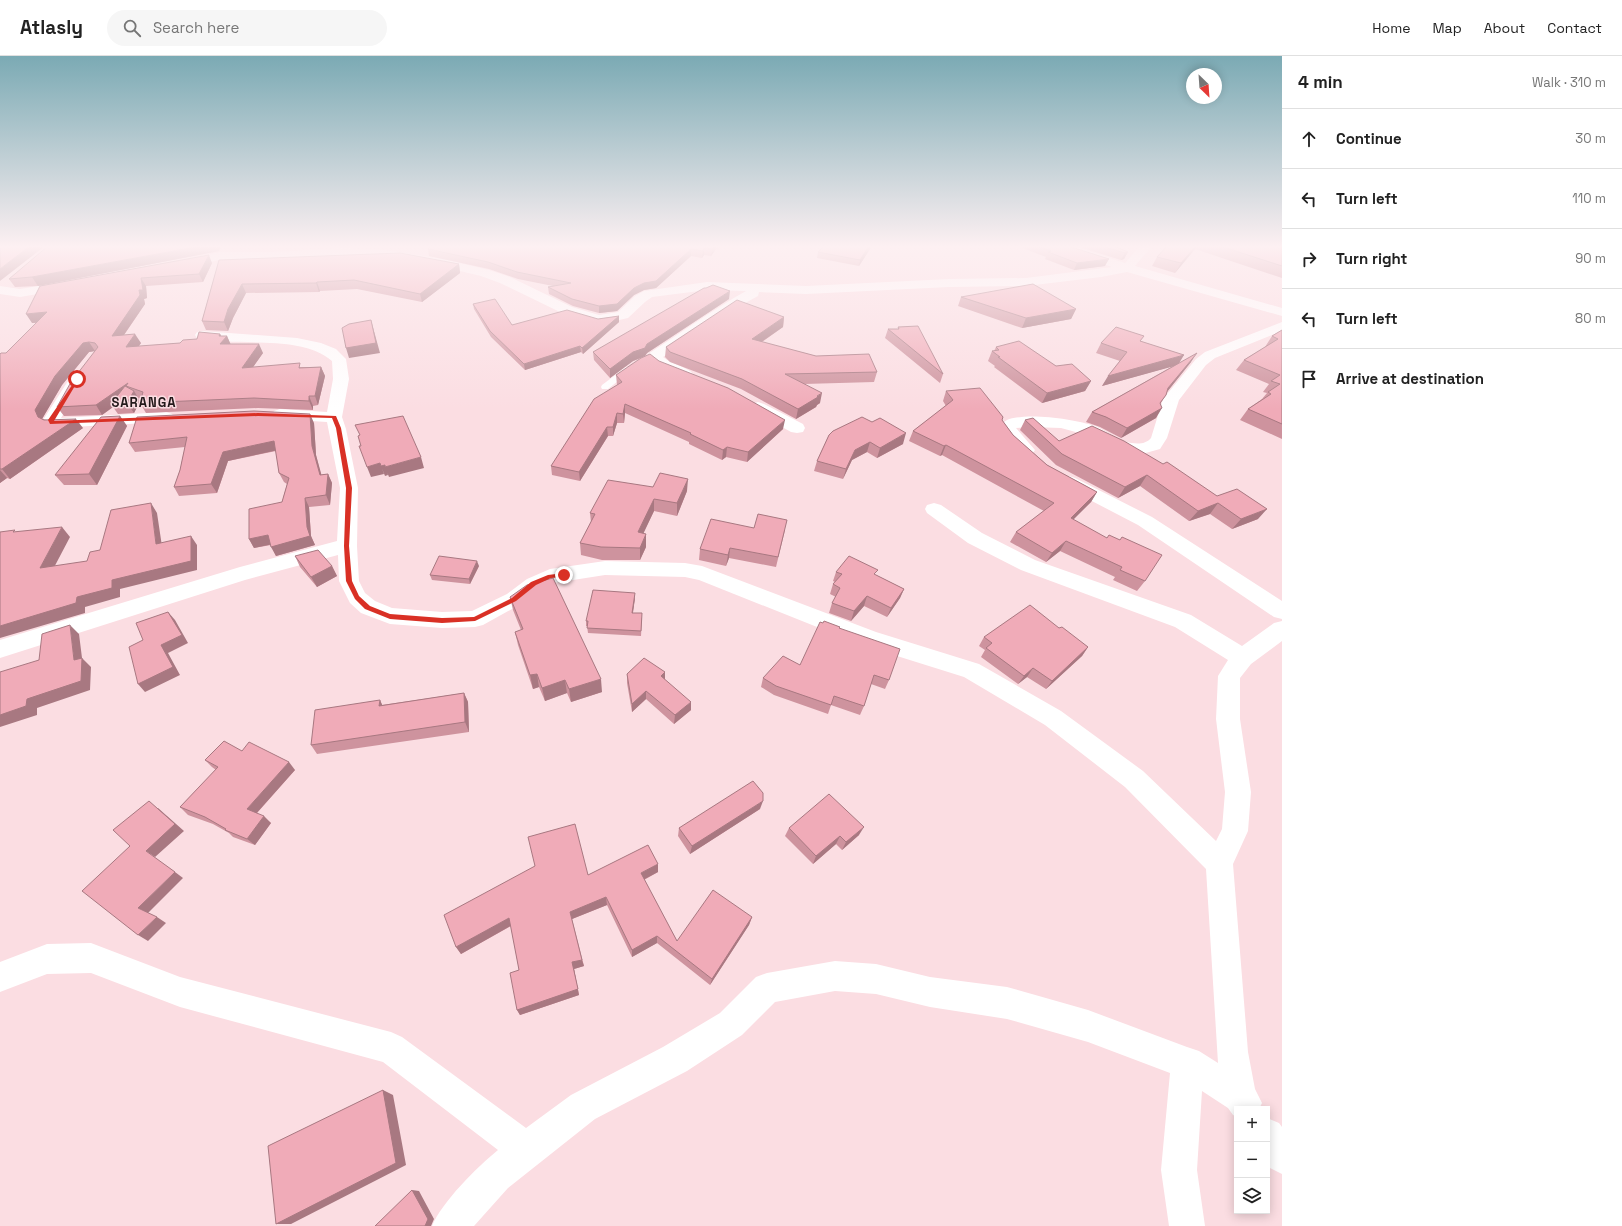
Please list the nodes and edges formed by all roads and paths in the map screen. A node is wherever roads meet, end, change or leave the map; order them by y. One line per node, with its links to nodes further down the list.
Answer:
1 (548, 301): 2 (street)
2 (638, 301)
3 (738, 301): 10 (street)
4 (1242, 301): 5 (street)
5 (1282, 312)
6 (1282, 326): 17 (street)
7 (202, 335): 15 (street)
8 (637, 364): 11 (lane)
9 (81, 373): 14 (street)
10 (700, 379)
11 (605, 387)
12 (746, 400): 16 (street)
13 (264, 414): 15 (street)
14 (183, 417)
15 (334, 417): 20 (street)
16 (796, 428)
17 (1037, 460)
18 (1055, 474): 21 (street)
19 (934, 509): 24 (street)
20 (347, 546): 23 (street); 25 (street)
21 (1282, 611)
22 (1282, 629): 24 (street)
23 (0, 649)
24 (1243, 658): 25 (street)
25 (1219, 863): 28 (street)
26 (0, 977): 30 (street)
27 (1187, 1063): 28 (street); 30 (street); 33 (street)
28 (1245, 1103)
29 (1270, 1139): 31 (street)
30 (526, 1150): 32 (street)
31 (1282, 1156)
32 (450, 1226)
33 (1187, 1226)

